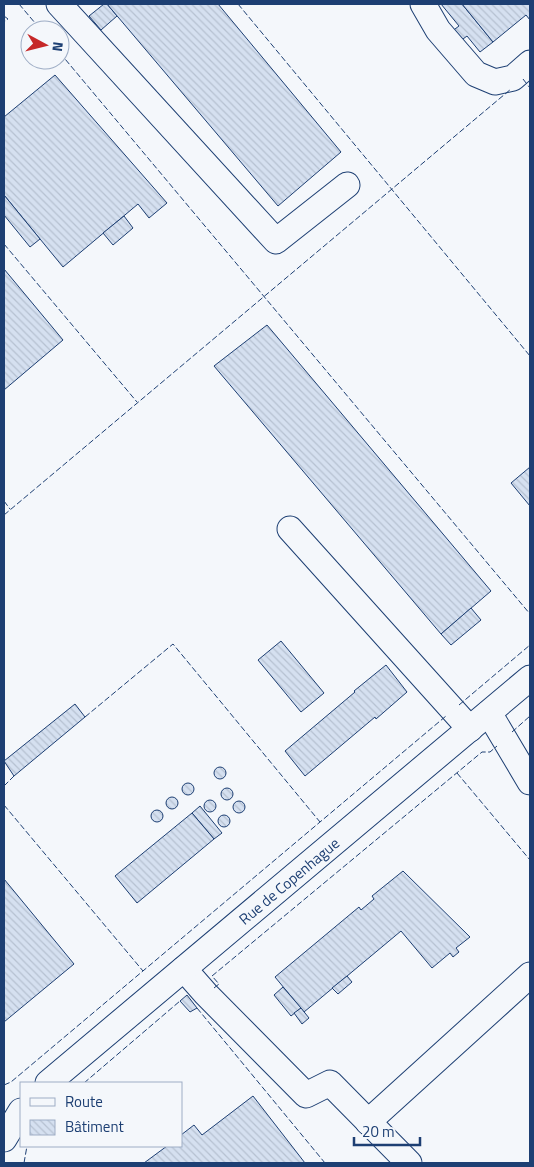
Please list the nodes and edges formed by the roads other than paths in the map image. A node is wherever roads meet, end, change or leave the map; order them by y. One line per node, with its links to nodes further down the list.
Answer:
1 (58, 4): 4 (street)
2 (423, 4): 3 (street)
3 (530, 63)
4 (347, 185)
5 (290, 529): 7 (street)
6 (530, 678): 7 (street, Rue de Copenhague)
7 (479, 721): 8 (street); 9 (street, Rue de Copenhague)
8 (530, 782)
9 (184, 969): 11 (street, Rue de Copenhague); 15 (street)
10 (530, 975): 15 (street)
11 (49, 1082)
12 (20, 1102): 13 (street)
13 (4, 1109)
14 (20, 1114): 16 (street)
15 (368, 1122): 17 (street)
16 (4, 1139)
17 (408, 1163)

